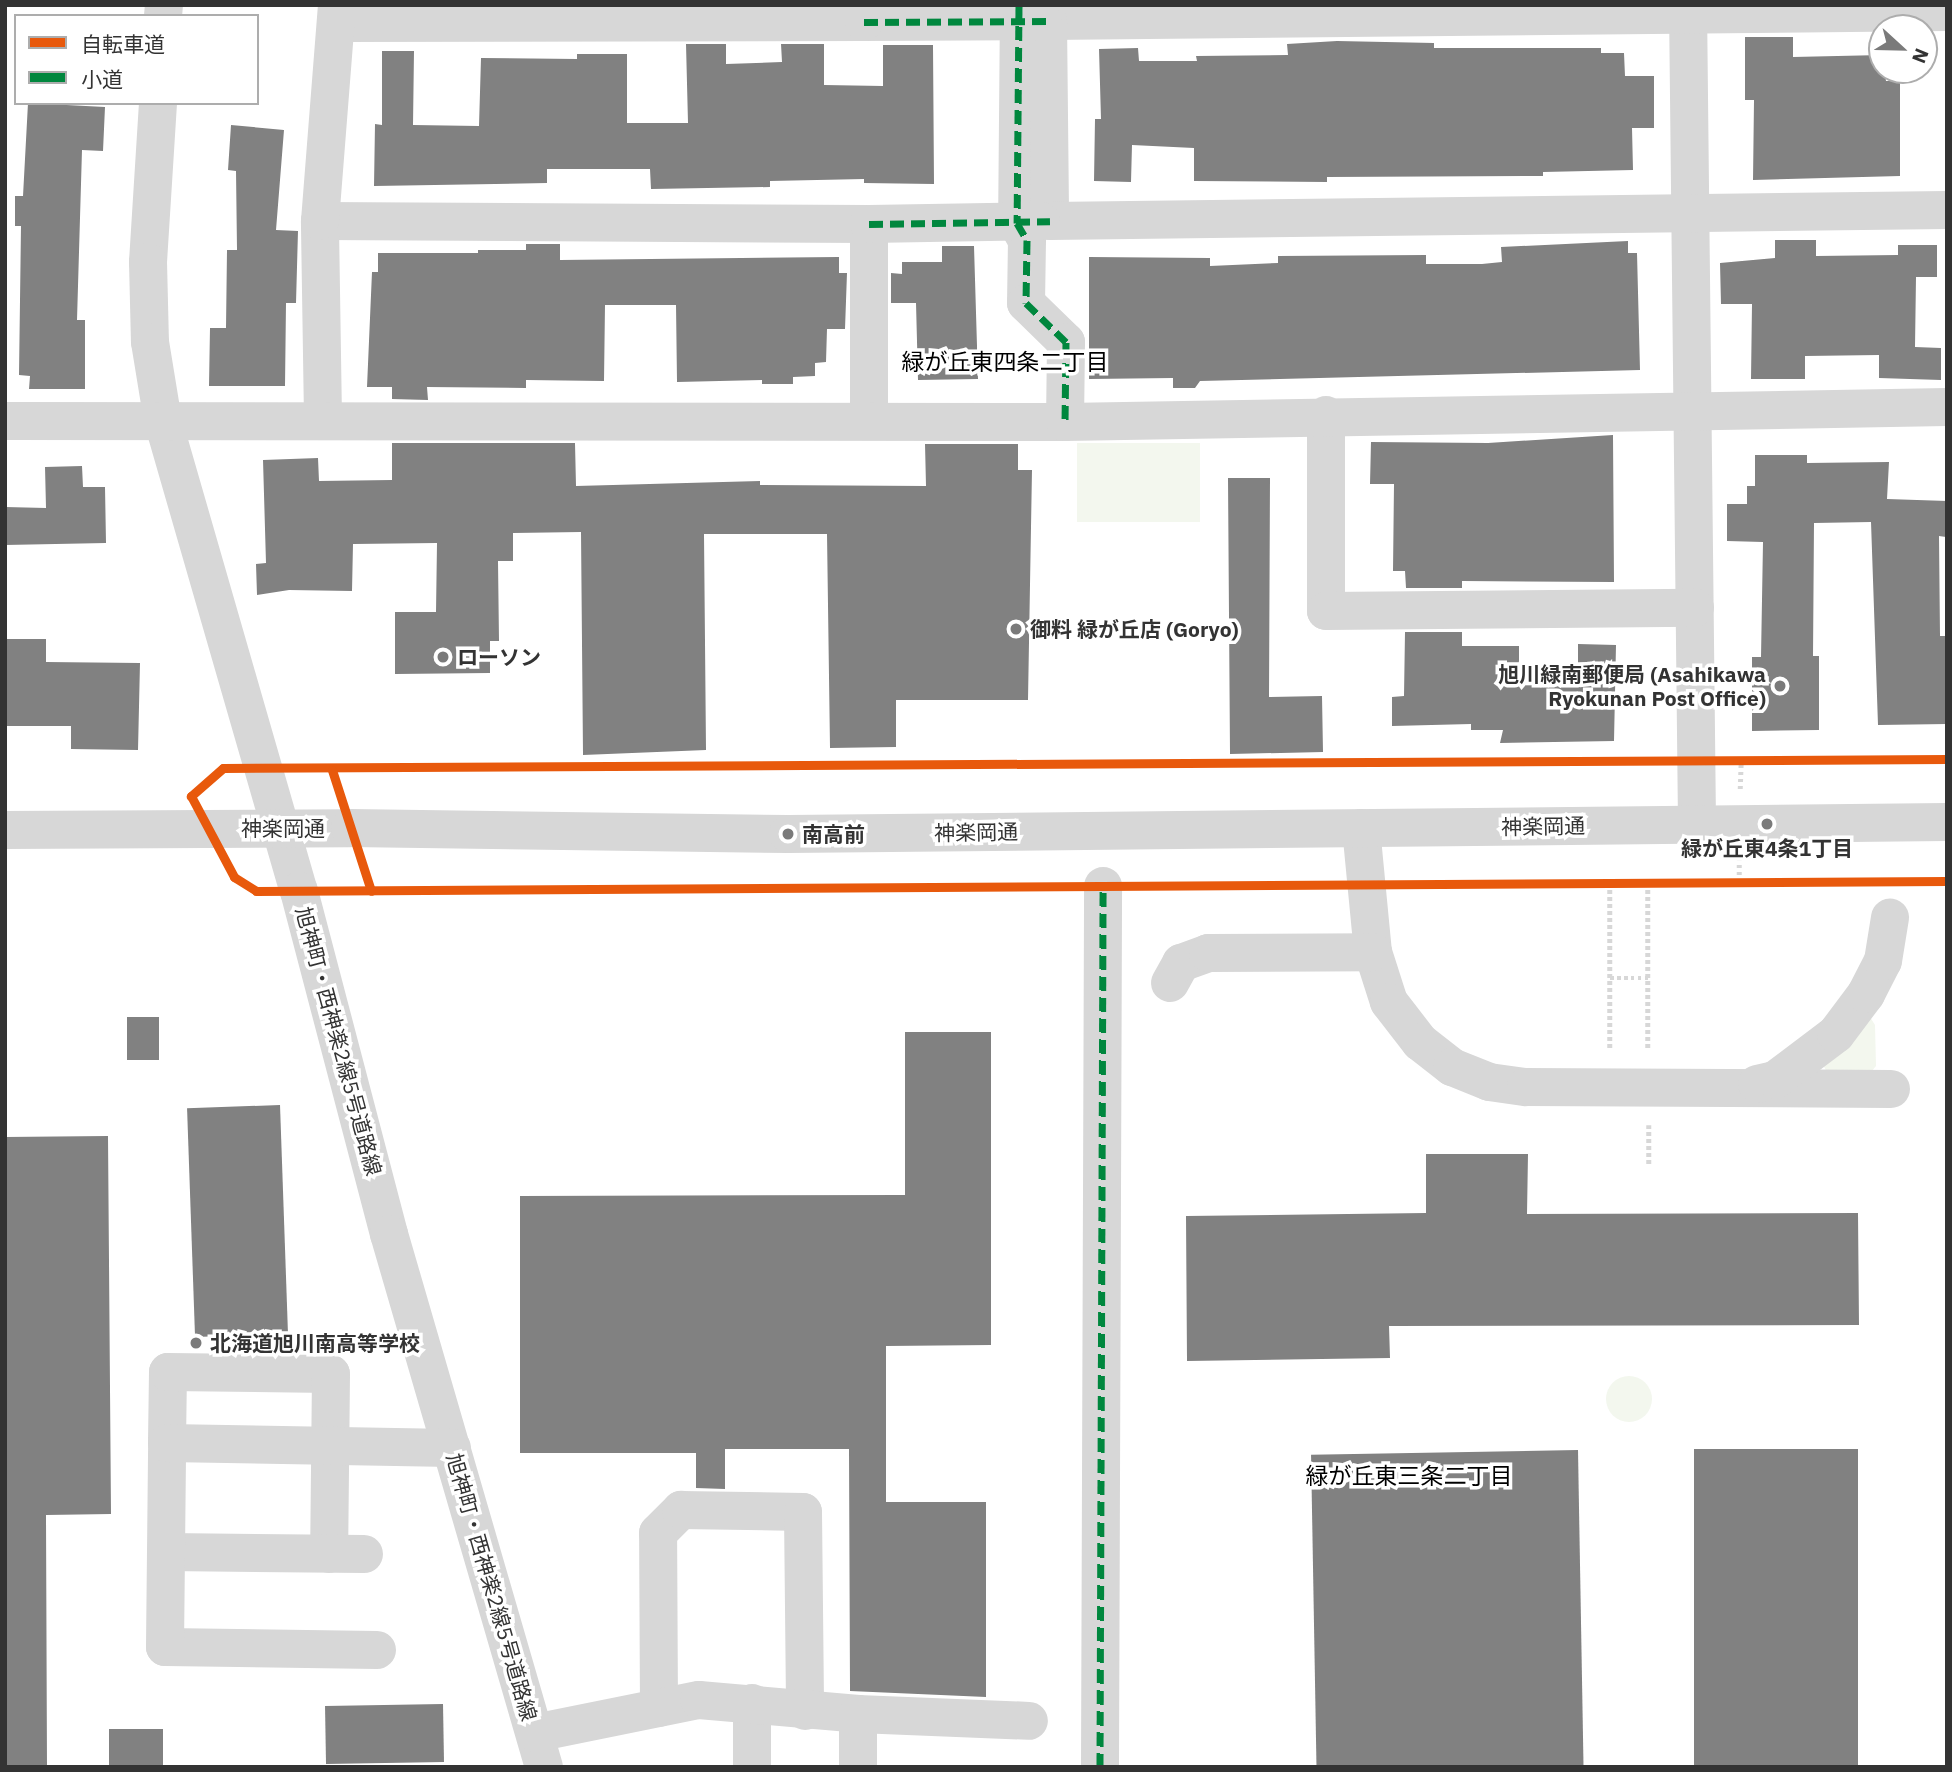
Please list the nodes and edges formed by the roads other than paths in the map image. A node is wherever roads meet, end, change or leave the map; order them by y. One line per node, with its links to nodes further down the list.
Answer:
1 (1688, 10): 2 (street); 5 (street); 8 (street)
2 (1947, 12)
3 (337, 14): 4 (street); 9 (street)
4 (864, 14): 5 (street)
5 (1029, 16): 10 (street)
6 (158, 105): 18 (street, 旭神町・西神楽2線5号道路線)
7 (1947, 210): 8 (street)
8 (1690, 212): 10 (street); 13 (street)
9 (320, 222): 11 (street); 15 (street)
10 (1034, 222): 11 (street); 19 (street)
11 (869, 224): 16 (street)
12 (1947, 407): 13 (street)
13 (1692, 413): 14 (street); 20 (street)
14 (1326, 415): 19 (street); 20 (street)
15 (323, 418): 16 (street); 18 (street)
16 (869, 420): 19 (street)
17 (5, 421): 18 (street)
18 (163, 421): 24 (street, 旭神町・西神楽2線5号道路線)
19 (1065, 422)
20 (1695, 608): 22 (street)
21 (1947, 822): 22 (street, 神楽岡通)
22 (1697, 825): 23 (street, 神楽岡通)
23 (1361, 828): 24 (street, 神楽岡通); 28 (street)
24 (281, 829): 25 (street, 神楽岡通); 34 (street, 旭神町・西神楽2線5号道路線)
25 (5, 830)
26 (1103, 886): 45 (street)
27 (1890, 918): 30 (street)
28 (1373, 952): 29 (street); 30 (street)
29 (1170, 983)
30 (1741, 1088): 31 (street)
31 (1891, 1089)
32 (167, 1443): 33 (street); 33 (street); 35 (street)
33 (330, 1445): 34 (street); 35 (street)
34 (452, 1448): 42 (street, 旭神町・西神楽2線5号道路線)
35 (166, 1552): 36 (street)
36 (377, 1650)
37 (752, 1703): 38 (street); 39 (street); 43 (street)
38 (659, 1708): 39 (street); 42 (street)
39 (805, 1711): 40 (street)
40 (858, 1714): 41 (street); 44 (street)
41 (1028, 1721)
42 (539, 1750)
43 (752, 1767)
44 (858, 1767)
45 (1100, 1767)

